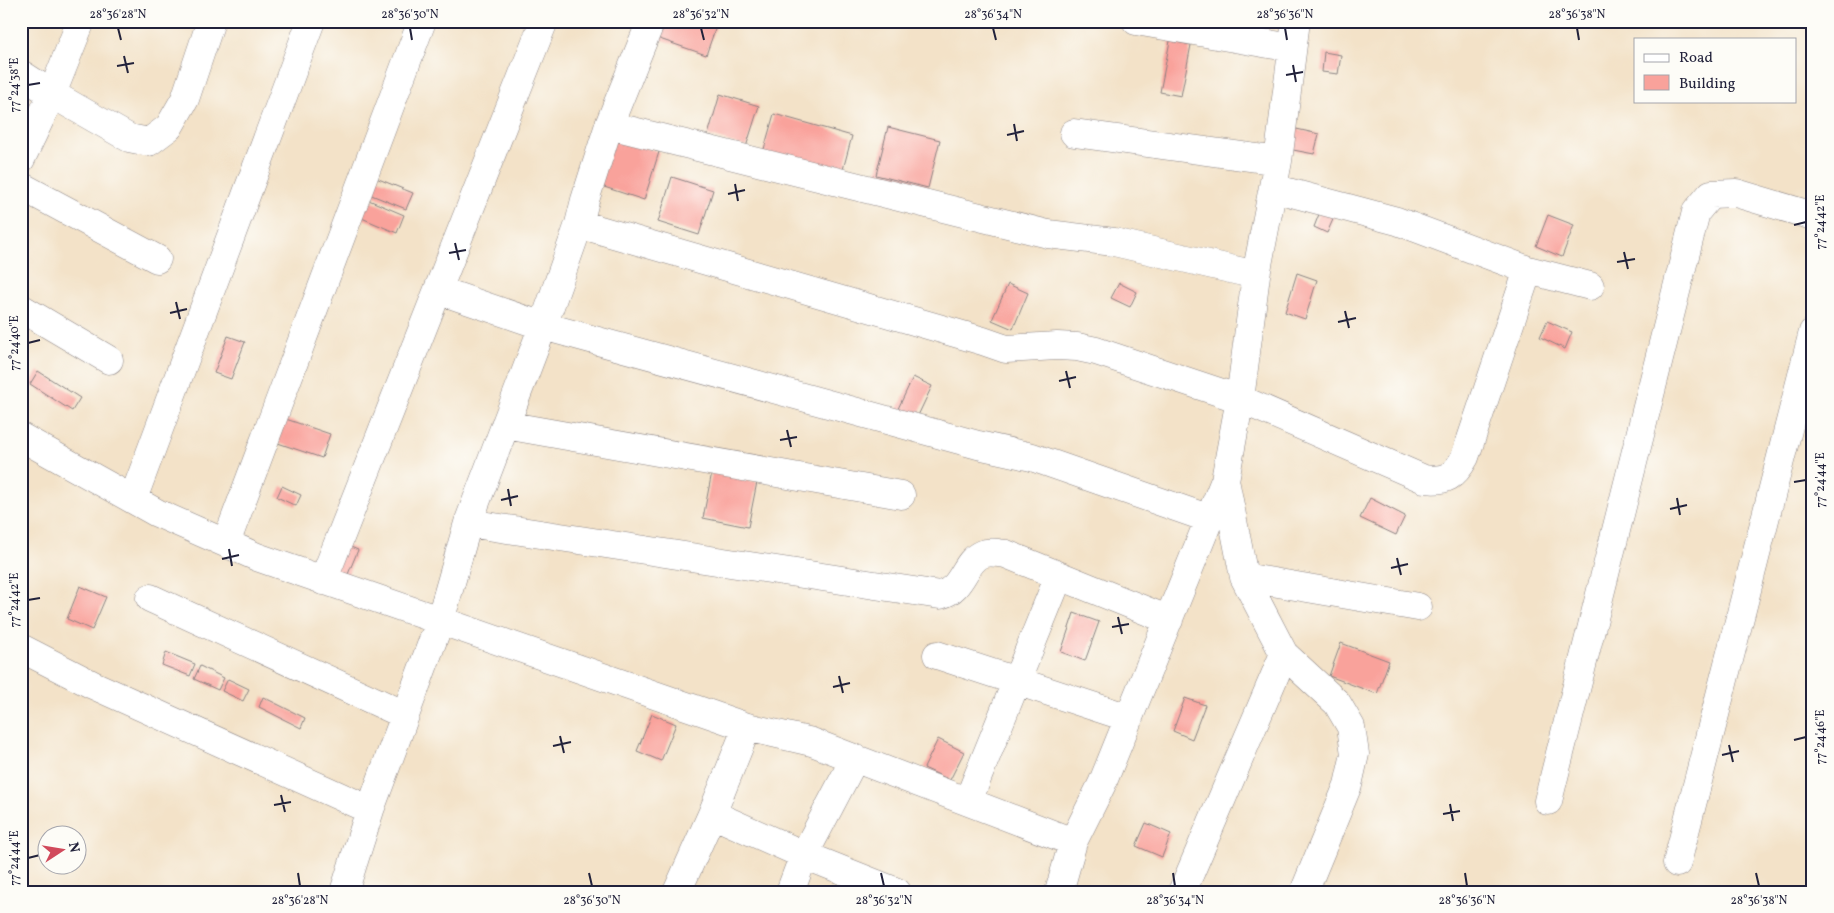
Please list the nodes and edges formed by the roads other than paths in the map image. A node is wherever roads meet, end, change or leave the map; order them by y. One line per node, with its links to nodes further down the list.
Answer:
1 (80, 21): 10 (street)
2 (211, 21): 10 (street)
3 (312, 21): 33 (street)
4 (422, 21): 36 (street)
5 (544, 21): 23 (street)
6 (651, 21): 11 (street)
7 (1136, 21): 8 (street)
8 (1294, 34): 14 (street)
9 (21, 74): 10 (street)
10 (52, 94): 13 (street)
11 (609, 125): 18 (street); 21 (street)
12 (1074, 133): 14 (street)
13 (21, 159)
14 (1278, 161): 16 (street)
15 (21, 186): 19 (street)
16 (1273, 188): 20 (street); 21 (street)
17 (1813, 216): 53 (street)
18 (579, 224): 25 (street); 28 (street)
19 (157, 259)
20 (1528, 270): 22 (street); 28 (street)
21 (1256, 275): 28 (street)
22 (1590, 286)
23 (438, 290): 25 (street); 39 (street)
24 (21, 308): 27 (street)
25 (543, 326): 29 (street); 34 (street)
26 (1813, 332): 58 (street)
27 (109, 360)
28 (1240, 399): 31 (street)
29 (506, 425): 32 (street); 35 (street)
30 (21, 437): 33 (street)
31 (1225, 480): 34 (street); 38 (street)
32 (901, 495)
33 (133, 499): 36 (street)
34 (1210, 519): 42 (street)
35 (468, 524): 37 (street); 43 (street)
36 (226, 543): 39 (street)
37 (1059, 576): 42 (street); 47 (street)
38 (1244, 577): 41 (street); 46 (street)
39 (323, 581): 43 (street)
40 (150, 598): 48 (street)
41 (1418, 608)
42 (1169, 620): 49 (street)
43 (440, 621): 48 (street); 50 (street)
44 (21, 648): 54 (street)
45 (937, 654): 47 (street)
46 (1284, 654): 64 (street); 65 (street)
47 (1017, 681): 49 (street); 52 (street)
48 (405, 715): 54 (street)
49 (1128, 718): 56 (street)
50 (747, 726): 51 (street); 55 (street)
51 (855, 758): 52 (street); 57 (street)
52 (968, 800): 56 (street)
53 (1548, 801)
54 (370, 810): 59 (street)
55 (712, 814): 57 (street); 60 (street)
56 (1073, 842): 63 (street)
57 (804, 855): 61 (street); 62 (street)
58 (1676, 862)
59 (344, 892)
60 (677, 892)
61 (790, 892)
62 (897, 892)
63 (1059, 892)
64 (1182, 892)
65 (1304, 892)

